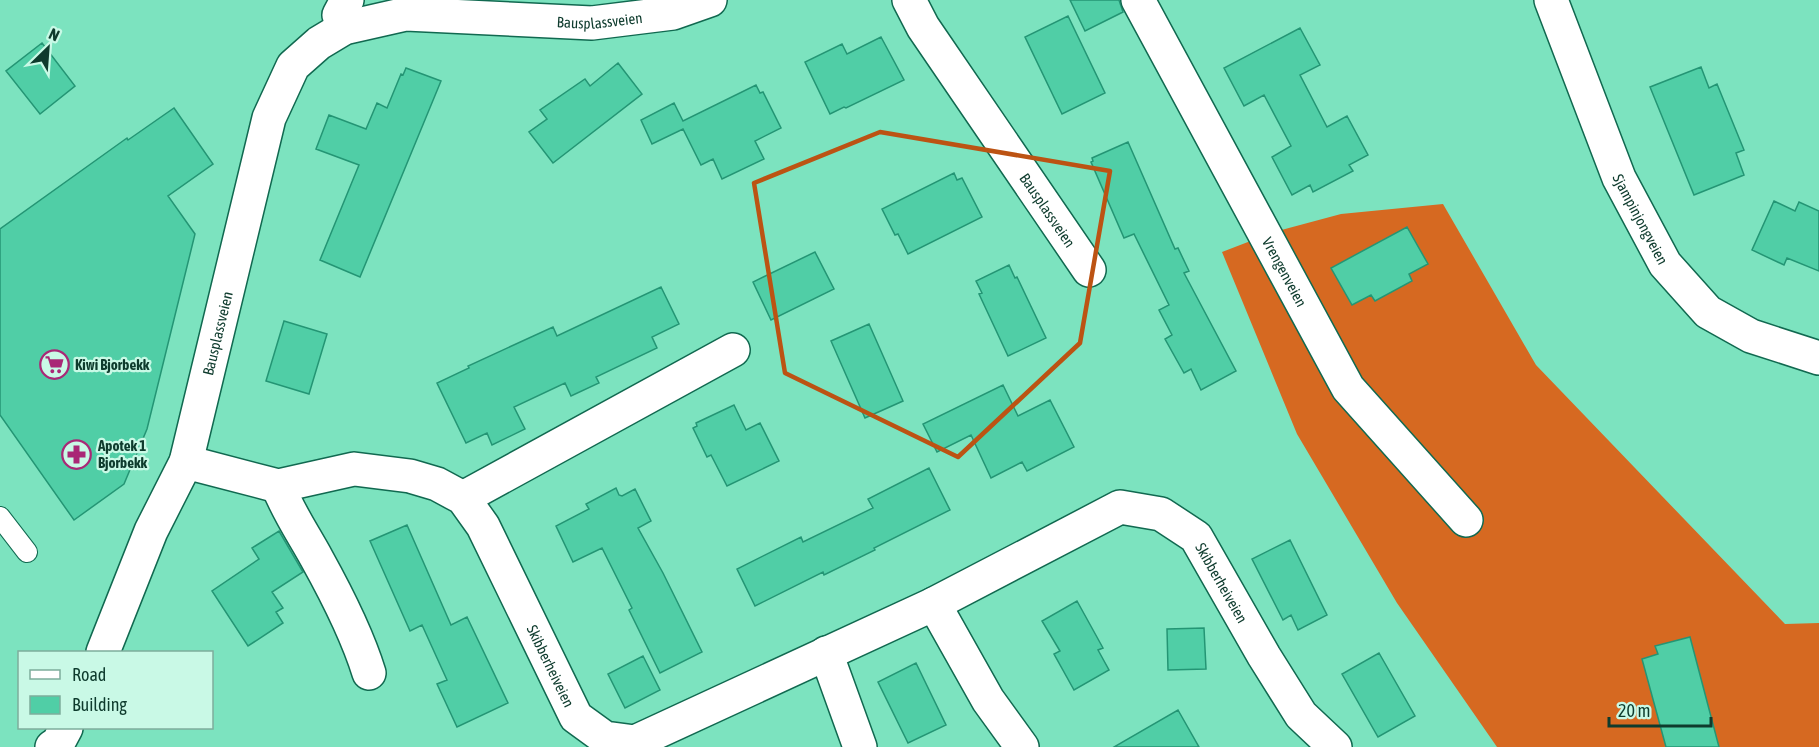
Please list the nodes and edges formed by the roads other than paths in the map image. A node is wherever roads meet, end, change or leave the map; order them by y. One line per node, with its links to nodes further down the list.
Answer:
1 (710, 0): 5 (street, Bausplassveien)
2 (909, 0): 6 (street, Bausplassveien)
3 (1138, 0): 13 (street, Vrengenveien)
4 (1551, 0): 8 (street, Sjampinjongveien)
5 (346, 14): 9 (street, Bausplassveien)
6 (1089, 270)
7 (733, 350): 11 (street)
8 (1819, 358)
9 (186, 462): 10 (street, Skibberheiveien); 16 (street, Bausplassveien)
10 (278, 486): 11 (street, Skibberheiveien); 18 (street)
11 (463, 498): 17 (street, Skibberheiveien)
12 (0, 517): 14 (lane)
13 (1466, 520)
14 (27, 552)
15 (934, 604): 17 (street, Skibberheiveien); 22 (street); 23 (street, Skibberheiveien)
16 (103, 651)
17 (826, 653): 21 (street)
18 (369, 673)
19 (65, 729): 20 (street)
20 (52, 747)
21 (860, 747)
22 (1022, 747)
23 (1335, 747)

